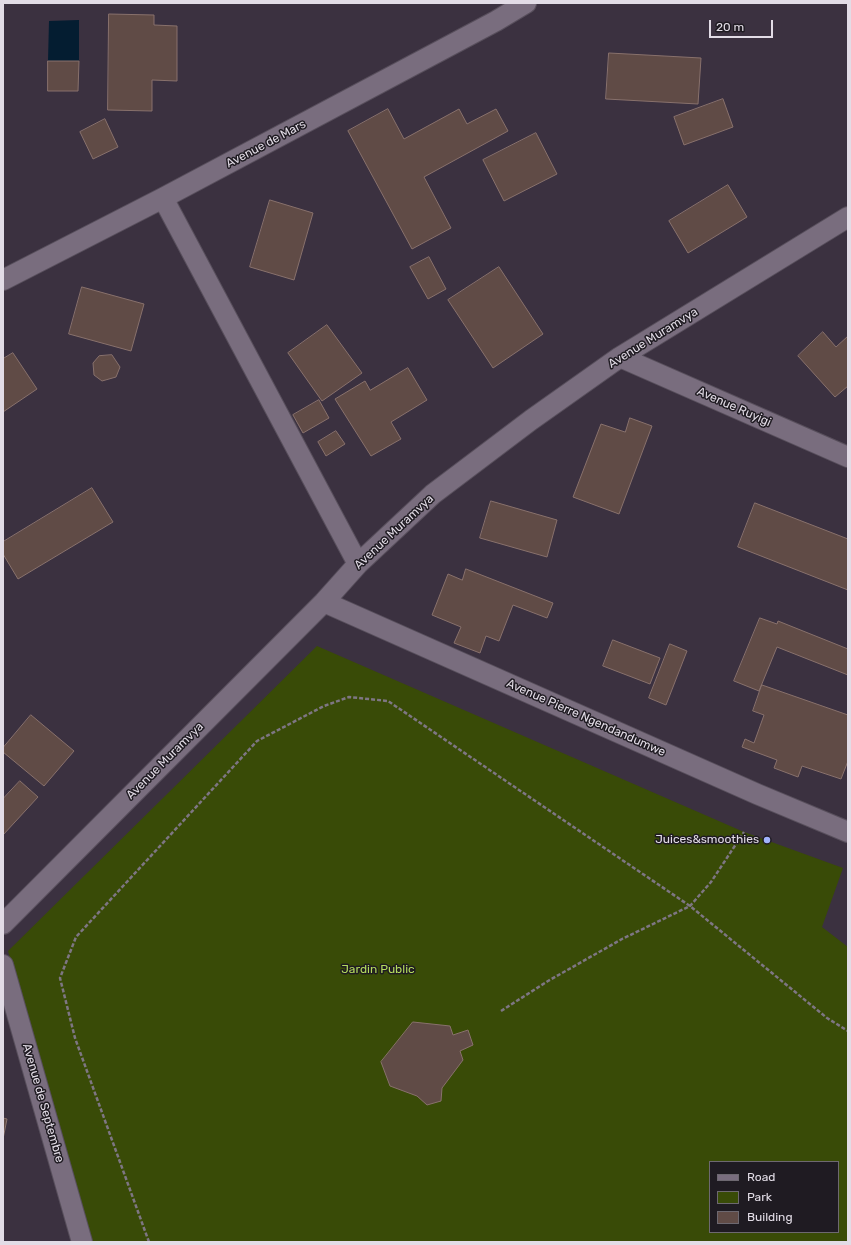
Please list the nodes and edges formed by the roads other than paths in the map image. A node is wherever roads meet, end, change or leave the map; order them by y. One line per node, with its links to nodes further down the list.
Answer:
1 (526, 3): 2 (street, Avenue de Mars)
2 (163, 198): 4 (street, Avenue de Mars); 7 (street)
3 (848, 216): 5 (street, Avenue Muramvya)
4 (3, 280)
5 (620, 357): 6 (street, Avenue Ruyigi); 7 (street, Avenue Muramvya)
6 (848, 457)
7 (358, 564): 8 (street, Avenue Muramvya)
8 (324, 602): 9 (street, Avenue Pierre Ngendandumwe); 10 (street, Avenue Muramvya)
9 (848, 832)
10 (3, 924)
11 (3, 965): 12 (street, Avenue de Septembre)
12 (82, 1242)

